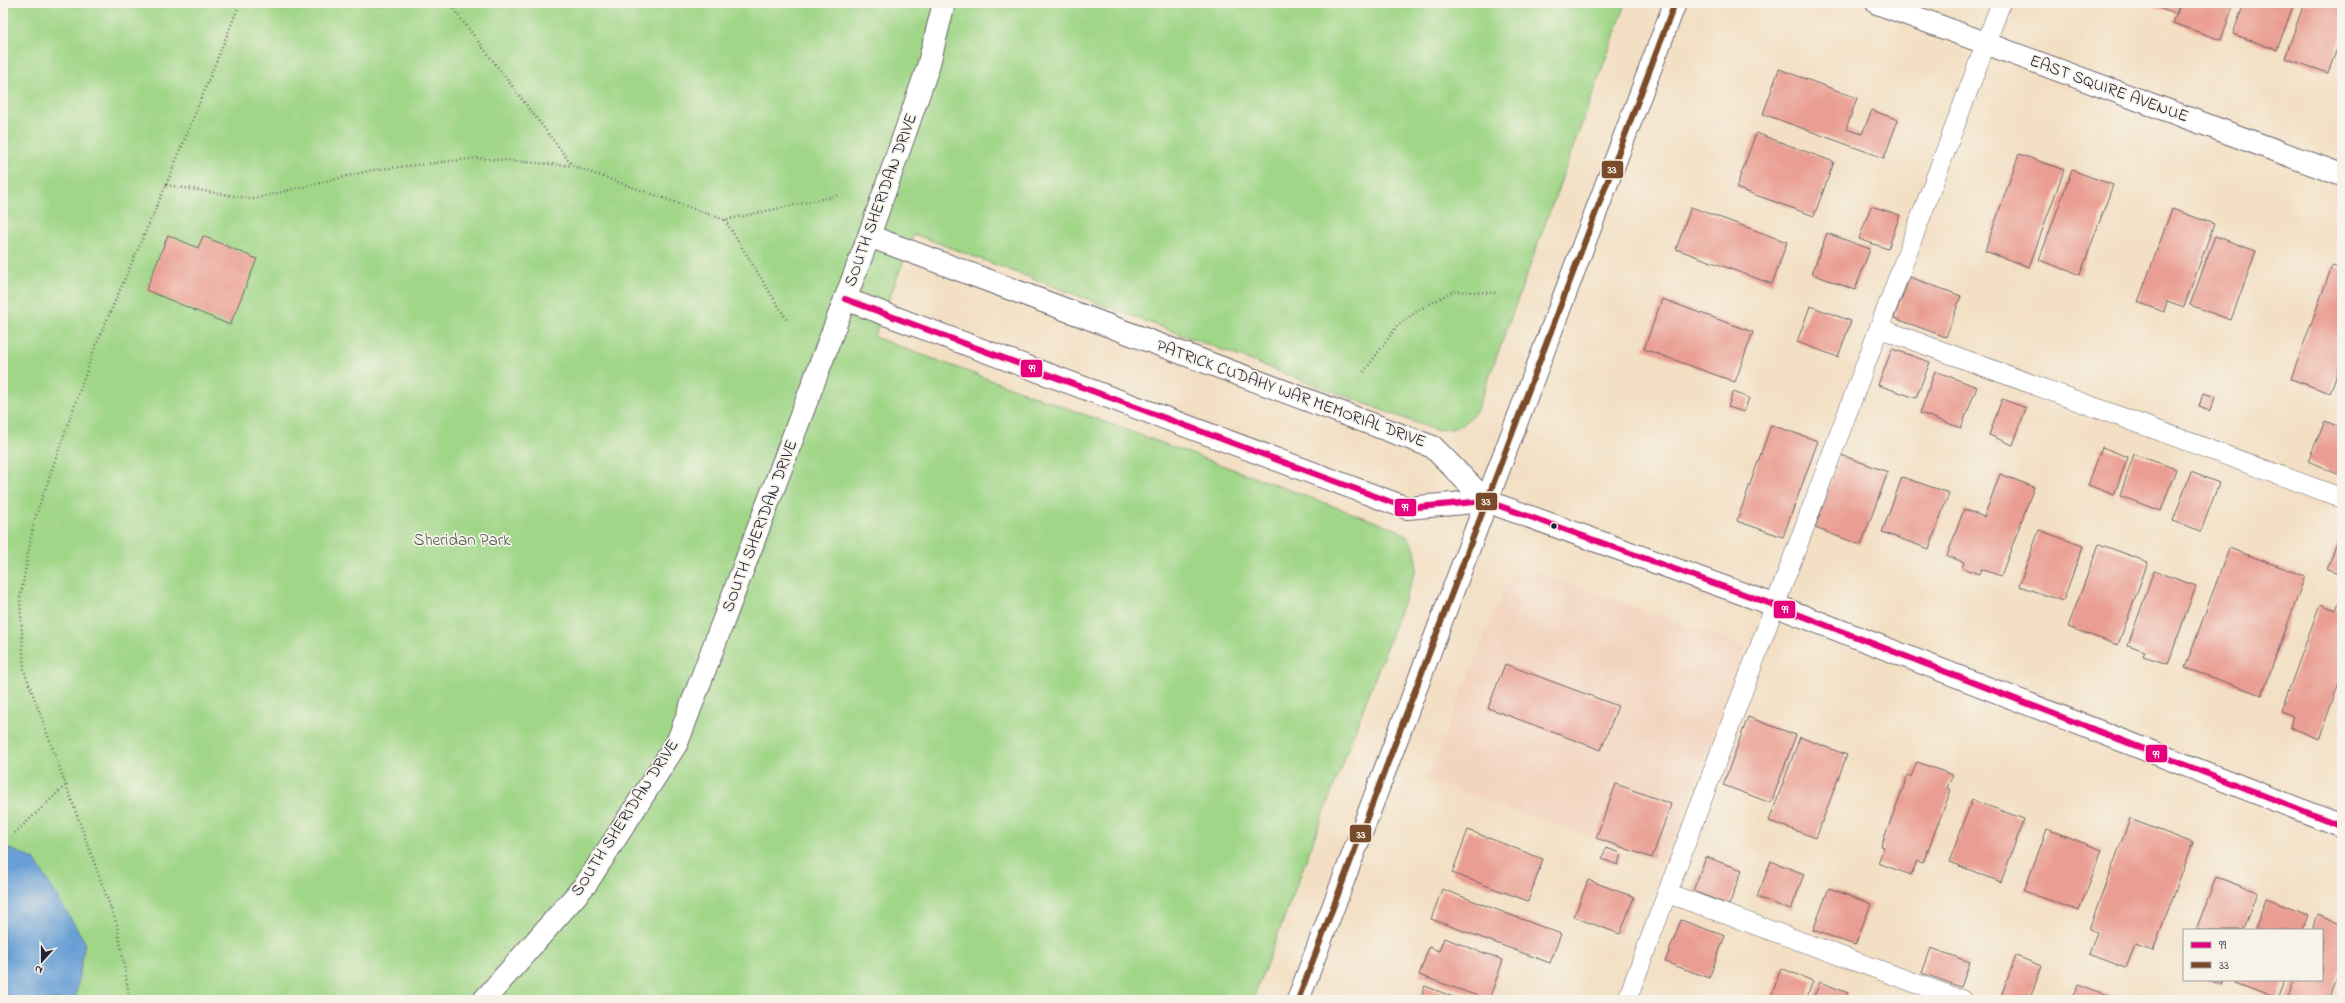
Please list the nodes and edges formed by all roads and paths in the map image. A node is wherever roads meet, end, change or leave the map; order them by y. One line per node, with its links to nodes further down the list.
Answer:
1 (240, 3): 10 (path)
2 (449, 3): 8 (path)
3 (944, 3): 13 (street, SOUTH SHERIDAN DRIVE)
4 (1676, 3): 20 (street)
5 (1877, 3): 7 (street, EAST SQUIRE AVENUE)
6 (2001, 3): 7 (lane)
7 (1986, 43): 9 (street, EAST SQUIRE AVENUE); 17 (lane)
8 (573, 166): 10 (path); 12 (path)
9 (2342, 175)
10 (166, 185): 22 (path)
11 (840, 195): 12 (path)
12 (725, 220): 16 (path)
13 (869, 236): 15 (street, SOUTH SHERIDAN DRIVE); 20 (street, PATRICK CUDAHY WAR MEMORIAL DRIVE)
14 (1498, 293): 18 (path)
15 (846, 299): 20 (street); 27 (street, SOUTH SHERIDAN DRIVE)
16 (787, 320)
17 (1879, 328): 19 (lane); 21 (lane)
18 (1364, 372)
19 (2342, 498)
20 (1486, 501): 21 (street); 28 (street)
21 (1774, 605): 23 (street); 25 (lane)
22 (65, 786): 24 (path); 26 (path)
23 (2342, 826)
24 (15, 833)
25 (1667, 893): 29 (lane); 30 (lane)
26 (130, 1000)
27 (484, 1000)
28 (1298, 1000)
29 (1627, 1000)
30 (1962, 1000)

